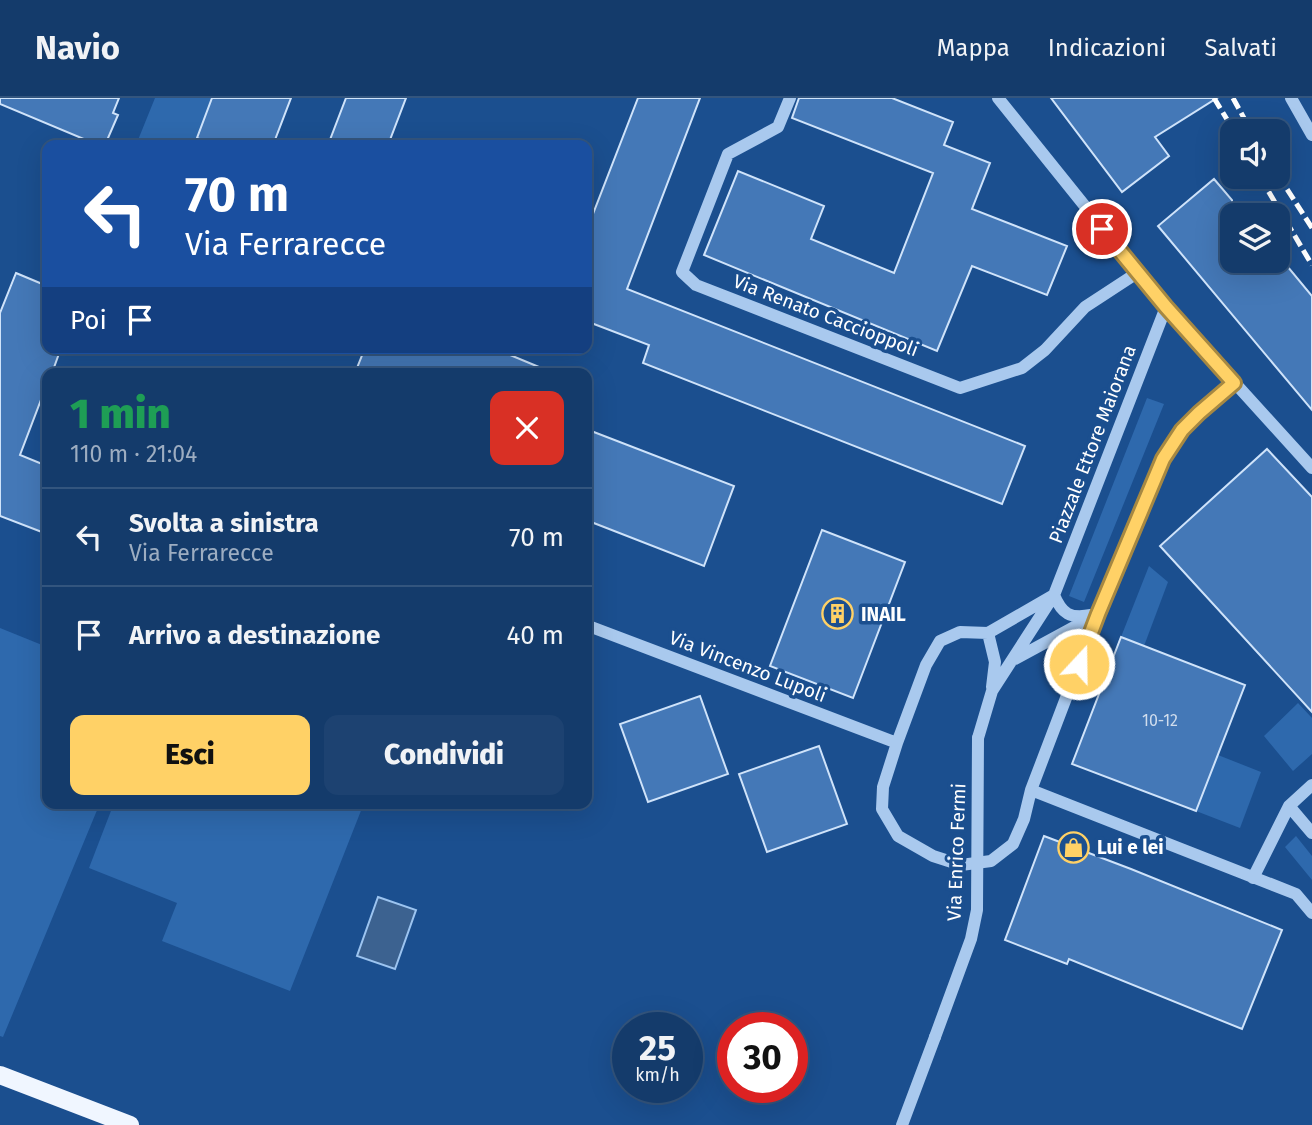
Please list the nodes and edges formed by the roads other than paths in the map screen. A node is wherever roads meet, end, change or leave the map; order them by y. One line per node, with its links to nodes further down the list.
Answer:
1 (790, 98): 5 (street, Via Renato Caccioppoli)
2 (999, 98): 5 (street)
3 (1291, 98): 4 (street)
4 (1312, 135)
5 (1137, 273): 6 (street)
6 (1166, 307): 7 (street); 9 (street, Piazzale Ettore Maiorana)
7 (1234, 383): 8 (street); 10 (street)
8 (1312, 468)
9 (1054, 594): 10 (street); 12 (street); 13 (street, Via Enrico Fermi)
10 (1098, 614): 13 (street, Via Enrico Fermi); 17 (street)
11 (592, 627): 15 (street, Via Vincenzo Lupoli)
12 (988, 633): 14 (street); 15 (street)
13 (1013, 660): 14 (street, Via Enrico Fermi)
14 (992, 691): 25 (street, Via Enrico Fermi, bridge)
15 (897, 743): 17 (street)
16 (1312, 785): 18 (street)
17 (1031, 790): 20 (street)
18 (1289, 806): 19 (street); 20 (street)
19 (1312, 833)
20 (1253, 878): 21 (street)
21 (1312, 913)
22 (0, 1075): 23 (main road)
23 (105, 1121): 24 (main road)
24 (130, 1125)
25 (902, 1125)

